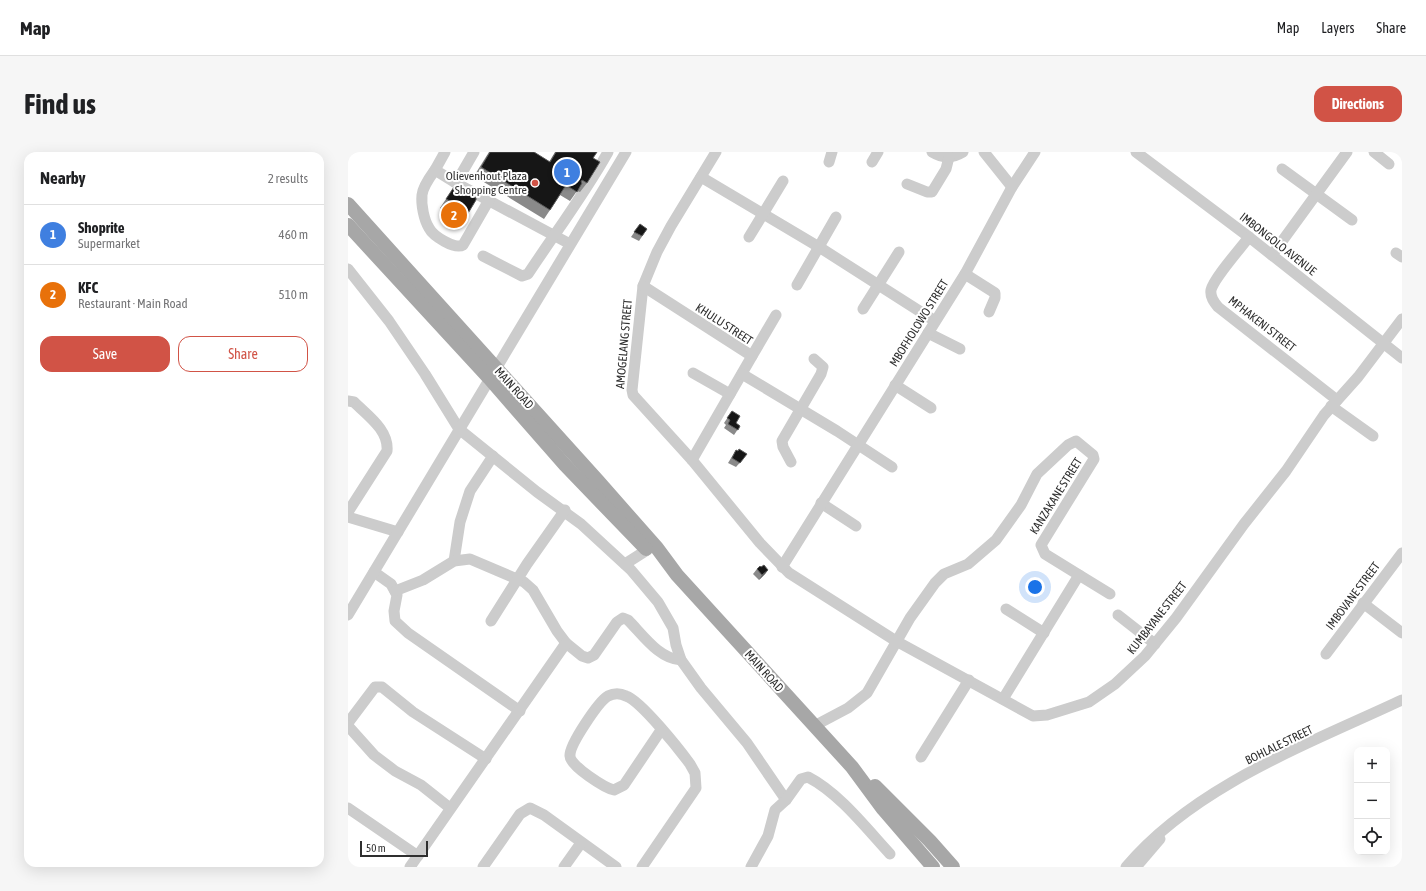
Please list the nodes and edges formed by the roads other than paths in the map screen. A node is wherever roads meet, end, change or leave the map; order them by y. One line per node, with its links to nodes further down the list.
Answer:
1 (445, 152): 18 (street)
2 (474, 152): 21 (street)
3 (608, 152): 31 (street)
4 (626, 152): 34 (street)
5 (716, 152): 19 (street, AMOGELANG STREET)
6 (878, 152): 15 (street)
7 (932, 152): 14 (street)
8 (963, 152): 14 (street)
9 (984, 152): 23 (street)
10 (1035, 152): 23 (street, MBOFHOLOWO STREET)
11 (1136, 152): 33 (street, IMBONGOLO AVENUE)
12 (1348, 152): 24 (street)
13 (1374, 152): 16 (street)
14 (949, 157): 22 (street)
15 (872, 162)
16 (1389, 164)
17 (1282, 169): 24 (street)
18 (435, 170): 21 (street); 25 (street)
19 (701, 177): 27 (street); 43 (street, AMOGELANG STREET)
20 (783, 181): 27 (street)
21 (456, 183): 25 (street)
22 (908, 184)
23 (1012, 187): 40 (street, MBOFHOLOWO STREET)
24 (1317, 194): 29 (street); 37 (street)
25 (489, 200): 31 (street)
26 (348, 204): 55 (main road, MAIN ROAD)
27 (763, 214): 32 (street); 35 (street)
28 (836, 216): 35 (street)
29 (1352, 220)
30 (348, 225): 55 (main road, MAIN ROAD)
31 (553, 235): 34 (street); 38 (street)
32 (749, 237)
33 (1249, 237): 37 (street, IMBONGOLO AVENUE); 61 (street, MPHAKENI STREET)
34 (570, 244): 55 (street)
35 (819, 247): 41 (street); 42 (street)
36 (899, 252): 42 (street)
37 (1272, 255): 50 (street, IMBONGOLO AVENUE)
38 (483, 256)
39 (348, 269): 64 (street)
40 (965, 274): 45 (street, MBOFHOLOWO STREET); 48 (street, MBOFHOLOWO STREET)
41 (797, 285)
42 (878, 285): 44 (street); 48 (street)
43 (643, 286): 52 (street, KHULU STREET); 68 (street, AMOGELANG STREET)
44 (863, 309)
45 (989, 312)
46 (776, 315): 52 (street)
47 (1402, 319): 50 (street, KUMBAYANE STREET)
48 (935, 321): 49 (street, MBOFHOLOWO STREET)
49 (928, 333): 51 (street); 58 (street, MBOFHOLOWO STREET)
50 (1384, 344): 53 (street, IMBONGOLO AVENUE); 61 (street, KUMBAYANE STREET)
51 (960, 349)
52 (752, 356): 57 (street, KHULU STREET)
53 (1402, 358)
54 (814, 359): 63 (street)
55 (492, 372): 64 (street); 77 (main road, MAIN ROAD); 83 (main road, MAIN ROAD)
56 (693, 373): 59 (street)
57 (742, 374): 59 (street, KHULU STREET); 63 (street)
58 (895, 385): 62 (street, MBOFHOLOWO STREET); 66 (street, MBOFHOLOWO STREET)
59 (730, 394): 68 (street, KHULU STREET)
60 (348, 401): 73 (street)
61 (1334, 403): 65 (street); 98 (street, KUMBAYANE STREET)
62 (931, 408)
63 (800, 409): 66 (street); 69 (street)
64 (459, 429): 67 (street); 76 (street)
65 (1373, 436)
66 (857, 445): 70 (street); 71 (street, MBOFHOLOWO STREET)
67 (493, 456): 72 (street); 79 (street)
68 (692, 460): 81 (street, AMOGELANG STREET)
69 (791, 462)
70 (892, 467)
71 (821, 503): 75 (street); 81 (street, MBOFHOLOWO STREET)
72 (565, 510): 80 (street); 85 (street)
73 (348, 512)
74 (348, 517): 76 (street)
75 (856, 526)
76 (398, 532): 82 (street)
77 (647, 550): 80 (street); 83 (main road, MAIN ROAD)
78 (1402, 553): 89 (street, IMBOVANE STREET)
79 (454, 561): 85 (street); 87 (street)
80 (625, 564): 100 (street)
81 (782, 567): 86 (street, AMOGELANG STREET)
82 (374, 572): 87 (street); 91 (street)
83 (677, 575): 106 (main road, MAIN ROAD)
84 (1078, 575): 88 (street, KANZAKANE STREET); 94 (street); 96 (street, KANZAKANE STREET)
85 (516, 580): 93 (street); 97 (street)
86 (808, 585): 96 (street, KUMBAYANE STREET)
87 (395, 591): 104 (street)
88 (1110, 594)
89 (1363, 603): 95 (street); 99 (street, IMBOVANE STREET)
90 (1006, 609): 94 (street)
91 (348, 615)
92 (1118, 615): 98 (street)
93 (491, 621)
94 (1044, 632): 102 (street)
95 (1402, 633)
96 (896, 641): 101 (street, KUMBAYANE STREET); 106 (street)
97 (566, 643): 100 (street); 104 (street)
98 (1155, 644): 102 (street, KUMBAYANE STREET)
99 (1326, 654)
100 (681, 660): 111 (street)
101 (969, 680): 102 (street, KUMBAYANE STREET); 108 (street)
102 (1003, 699)
103 (1402, 700): 114 (street, BOHLALE STREET)
104 (520, 711): 109 (street)
105 (348, 725): 109 (street); 113 (street)
106 (814, 726): 110 (main road, MAIN ROAD)
107 (661, 730): 107 (street); 123 (street)
108 (921, 757)
109 (486, 759): 113 (street)
110 (852, 767): 118 (main road, MAIN ROAD); 125 (main road, MAIN ROAD)
111 (786, 800): 116 (street); 124 (street)
112 (348, 808): 117 (street)
113 (450, 808): 117 (street)
114 (1173, 823): 126 (street, BOHLALE STREET); 127 (street, BOHLALE STREET)
115 (581, 844): 120 (street); 121 (street); 122 (street)
116 (890, 854)
117 (418, 856): 119 (street)
118 (929, 866)
119 (410, 867)
120 (483, 867)
121 (564, 867)
122 (616, 867)
123 (642, 867)
124 (751, 867)
125 (953, 867)
126 (1126, 867)
127 (1136, 867)

